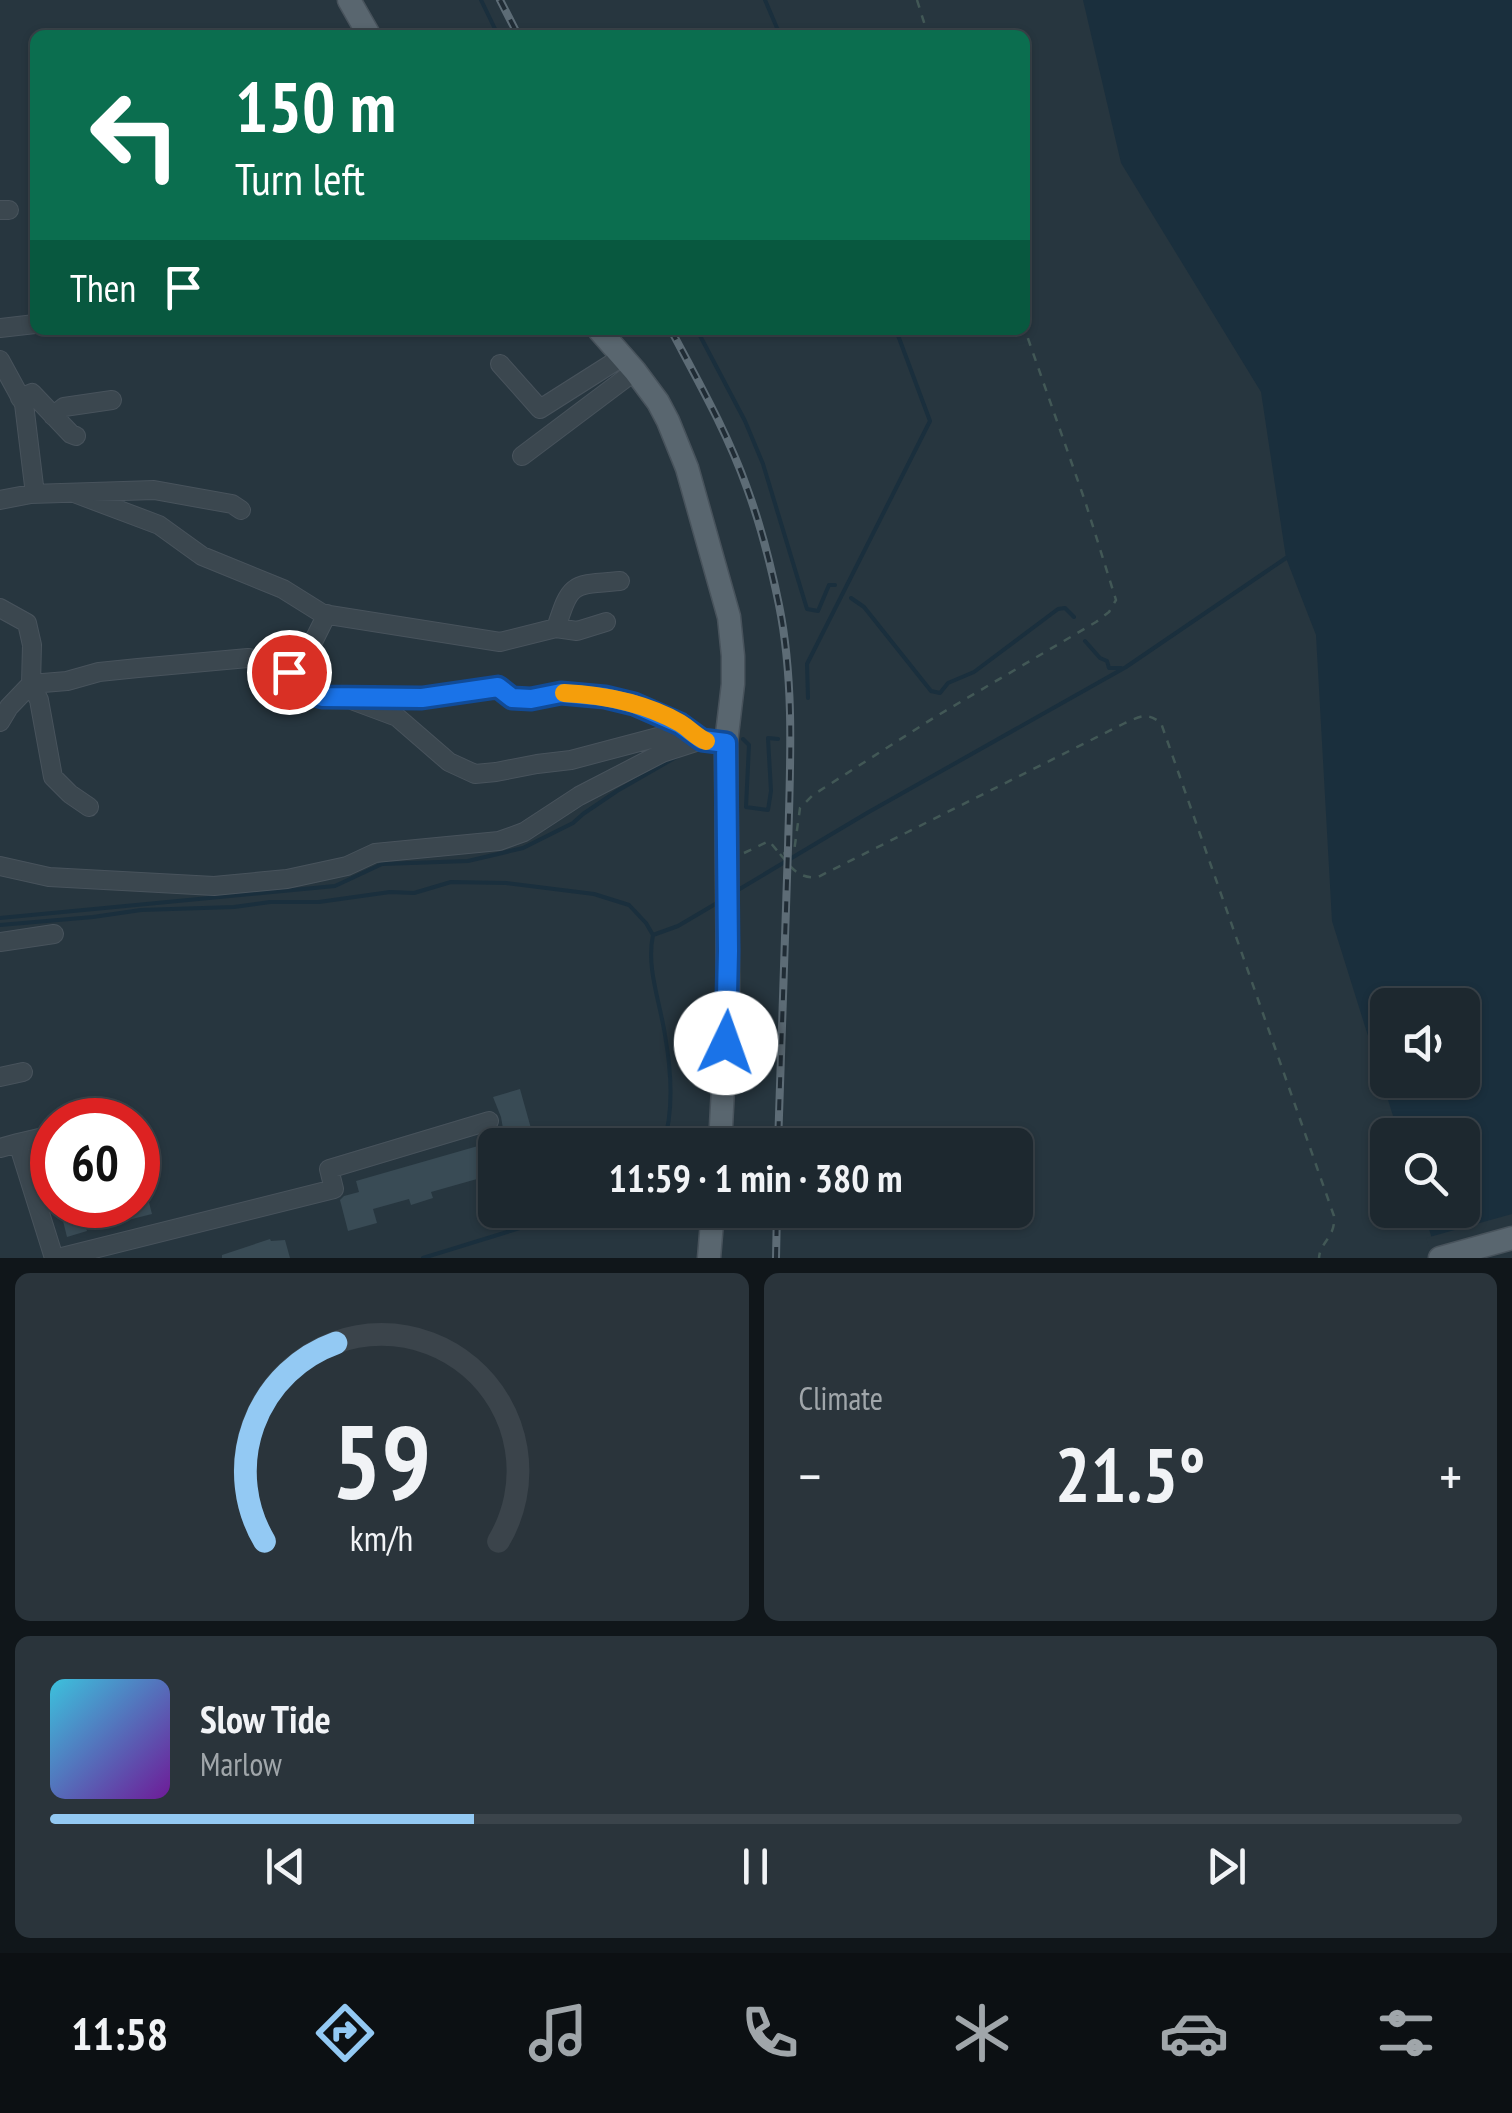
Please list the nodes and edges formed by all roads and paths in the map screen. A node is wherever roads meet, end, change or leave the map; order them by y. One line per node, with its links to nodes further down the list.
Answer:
1 (349, 0): 3 (main road)
2 (917, 0): 4 (path)
3 (366, 30)
4 (926, 30)
5 (30, 325): 6 (street)
6 (0, 328)
7 (603, 335): 11 (main road)
8 (1027, 335): 33 (path)
9 (0, 360): 12 (street)
10 (500, 364): 11 (street)
11 (628, 364): 16 (street); 31 (main road)
12 (20, 398): 14 (street); 17 (street)
13 (112, 400): 14 (street)
14 (52, 416): 15 (street)
15 (76, 436)
16 (522, 456)
17 (34, 494): 18 (street); 19 (street)
18 (74, 494): 20 (street); 23 (street)
19 (0, 500)
20 (241, 510)
21 (620, 581): 25 (street)
22 (0, 608): 27 (street)
23 (327, 614): 25 (street); 26 (street)
24 (606, 622): 25 (street)
25 (556, 628)
26 (292, 666): 27 (street); 28 (street)
27 (31, 684): 29 (street); 32 (street)
28 (344, 697): 30 (street); 30 (street)
29 (1, 718)
30 (702, 740): 31 (street); 34 (street)
31 (726, 743): 35 (main road)
32 (89, 806)
33 (780, 854): 35 (path); 47 (path)
34 (0, 866)
35 (727, 872): 41 (main road)
36 (54, 934): 37 (street)
37 (0, 942)
38 (23, 1072): 39 (street)
39 (0, 1078)
40 (489, 1121): 45 (street)
41 (721, 1128)
42 (9, 1146): 45 (street)
43 (712, 1228): 46 (main road)
44 (1512, 1238): 48 (main road)
45 (56, 1258)
46 (709, 1258)
47 (1319, 1258)
48 (1440, 1258)

